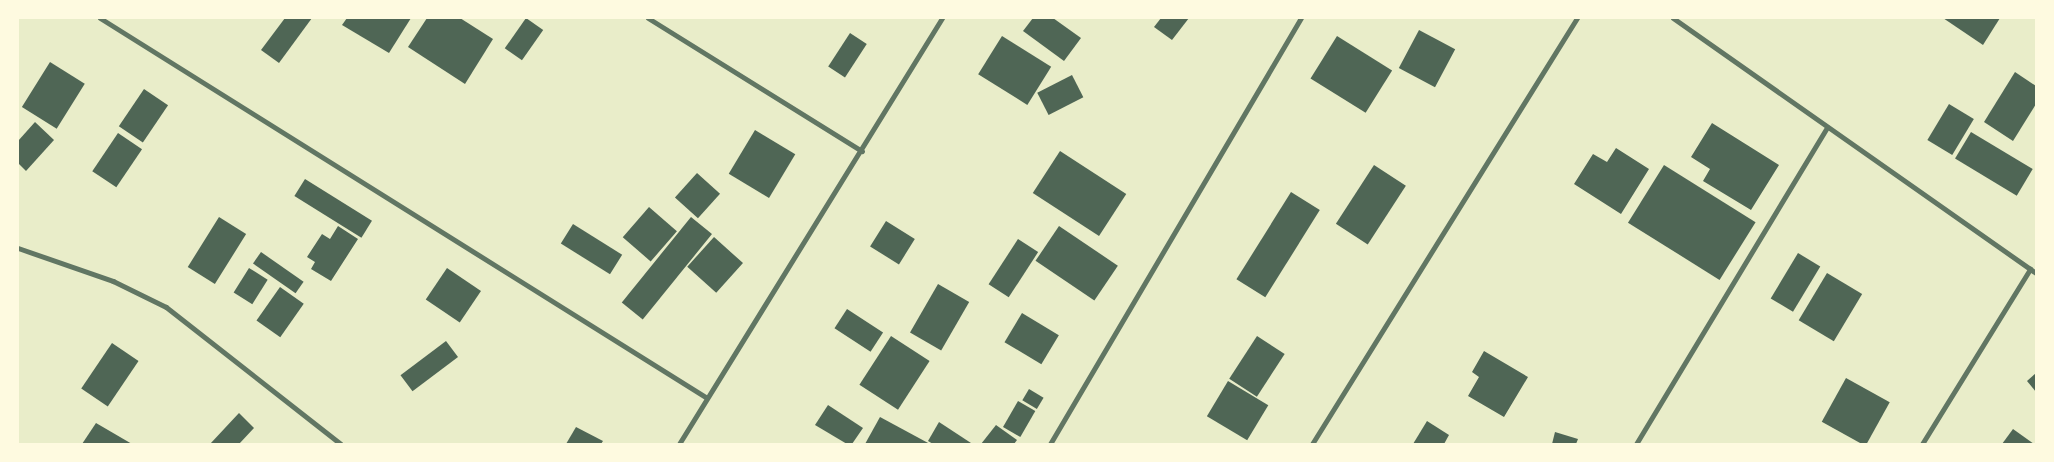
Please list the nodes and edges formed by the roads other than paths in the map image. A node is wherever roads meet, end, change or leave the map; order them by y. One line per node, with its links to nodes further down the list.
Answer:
1 (100, 18): 12 (street)
2 (648, 18): 8 (street)
3 (942, 18): 8 (street)
4 (1300, 18): 15 (street)
5 (1577, 18): 16 (street)
6 (1672, 18): 7 (street)
7 (1827, 128): 10 (street); 17 (street)
8 (862, 151): 12 (street)
9 (18, 248): 13 (street)
10 (2030, 269): 11 (street); 18 (street)
11 (2036, 273)
12 (707, 398): 14 (street)
13 (341, 444)
14 (679, 444)
15 (1050, 444)
16 (1312, 444)
17 (1636, 444)
18 (1922, 444)

